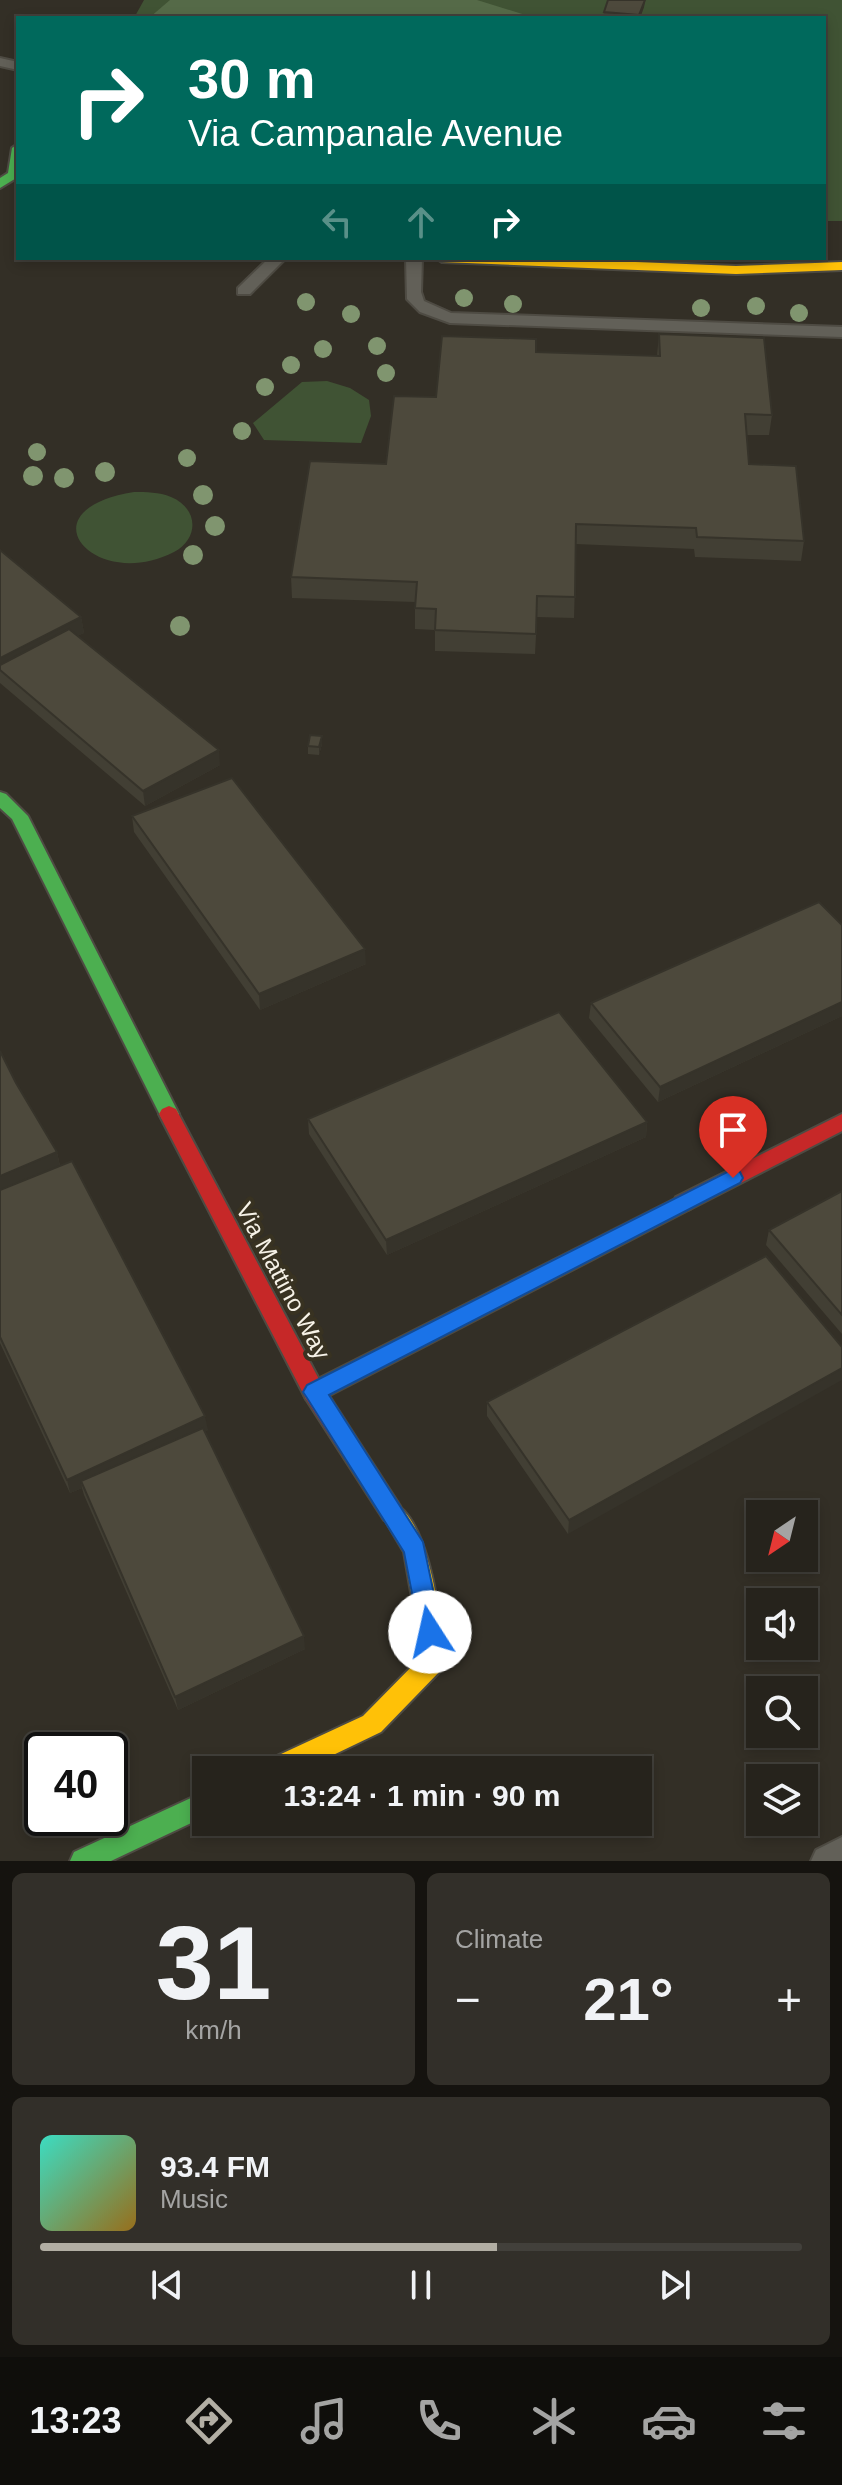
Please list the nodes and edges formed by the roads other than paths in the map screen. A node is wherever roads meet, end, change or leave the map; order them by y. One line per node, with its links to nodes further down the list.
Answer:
1 (16, 154): 2 (street)
2 (8, 176)
3 (276, 260): 9 (lane)
4 (414, 260): 10 (lane)
5 (487, 260): 7 (street)
6 (536, 260): 7 (street)
7 (555, 263): 8 (street)
8 (842, 266)
9 (244, 291)
10 (842, 332)
11 (0, 798): 13 (street, Via Mattino Way)
12 (842, 1122): 13 (street)
13 (314, 1392): 14 (street, Via Mattino Way)
14 (305, 1756)
15 (192, 1810): 17 (street)
16 (842, 1852): 18 (lane)
17 (83, 1861)
18 (827, 1861)

